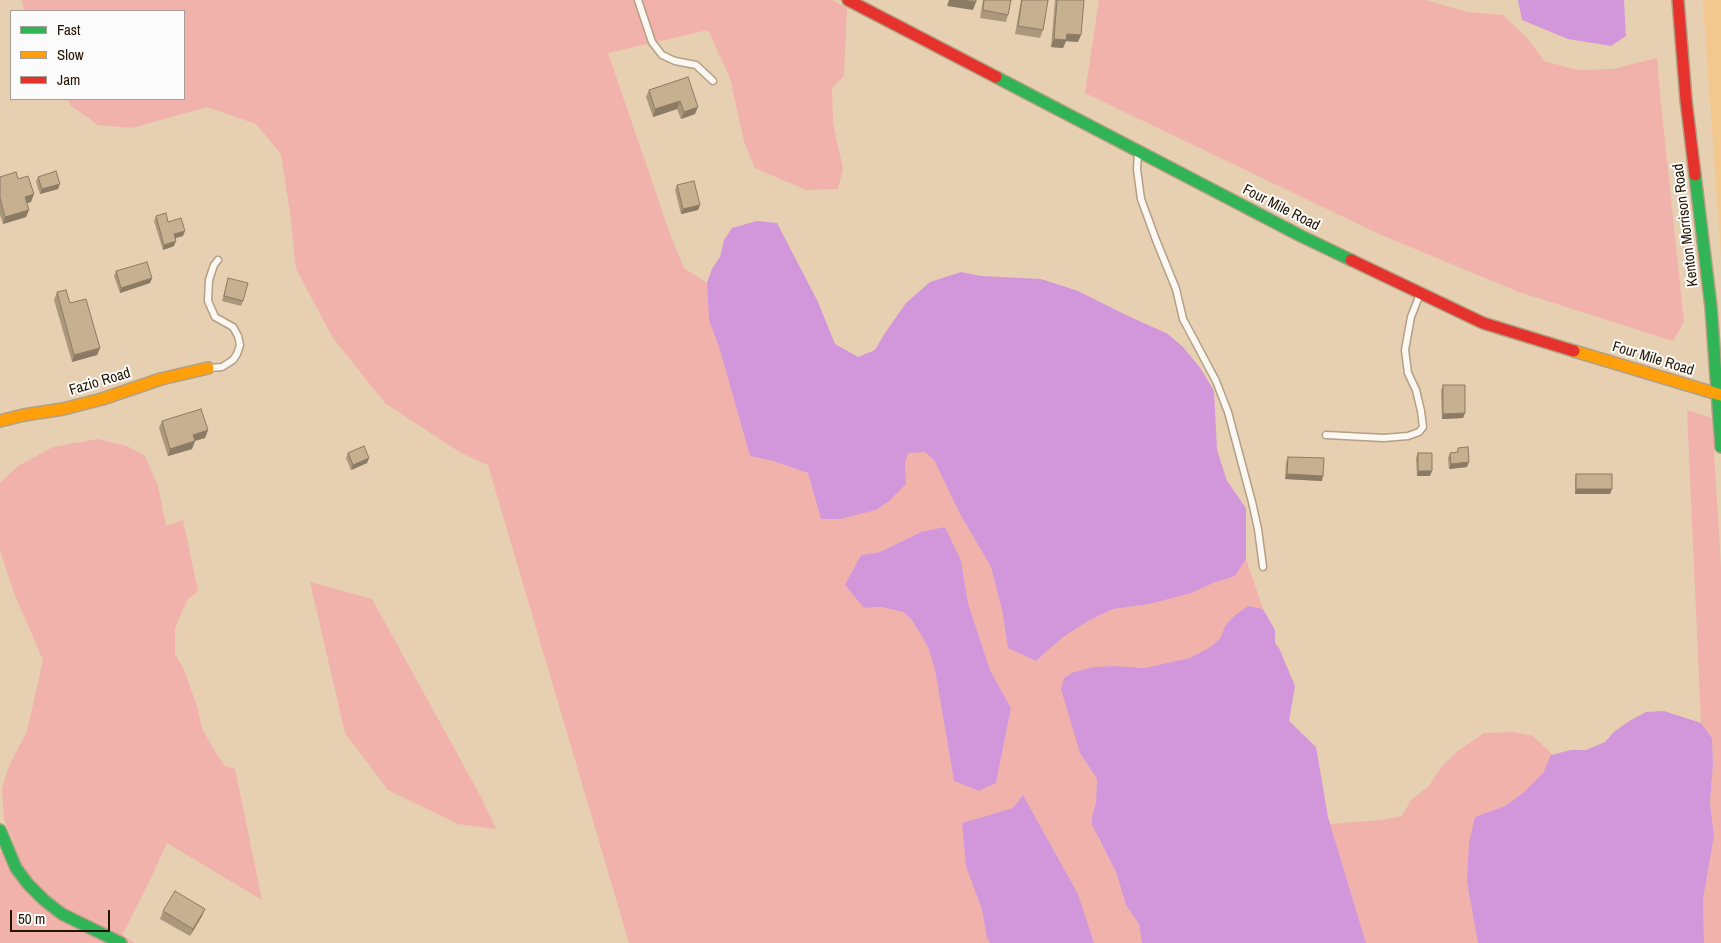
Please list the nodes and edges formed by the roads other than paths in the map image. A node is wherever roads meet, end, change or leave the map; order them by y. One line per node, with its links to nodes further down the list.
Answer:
1 (638, 0): 4 (lane)
2 (848, 0): 5 (main road, Four Mile Road)
3 (1678, 0): 9 (main road, Kenton Morrison Road)
4 (713, 81)
5 (1138, 151): 7 (main road, Four Mile Road); 13 (lane)
6 (218, 260): 8 (lane)
7 (1420, 293): 9 (main road, Four Mile Road); 11 (lane)
8 (208, 368): 10 (main road, Fazio Road)
9 (1720, 394): 12 (main road, Kenton Morrison Road)
10 (0, 421)
11 (1326, 435)
12 (1721, 447)
13 (1262, 567)
14 (0, 830): 15 (main road)
15 (121, 943)

